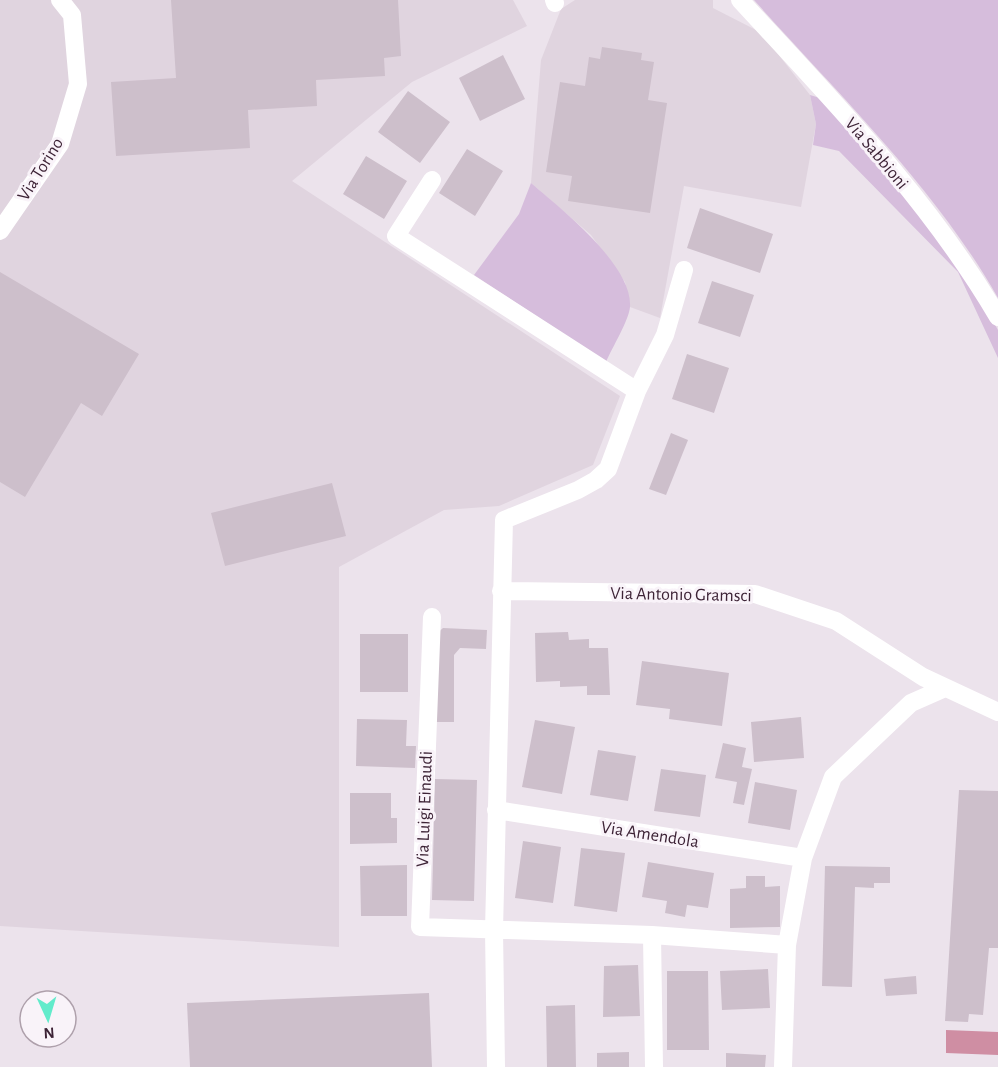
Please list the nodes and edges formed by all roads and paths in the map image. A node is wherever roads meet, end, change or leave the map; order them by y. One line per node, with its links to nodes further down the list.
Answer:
1 (60, 0): 4 (street, Via Torino)
2 (740, 0): 6 (street, Via Sabbioni)
3 (432, 180): 7 (street)
4 (0, 231)
5 (684, 270): 7 (street)
6 (998, 318)
7 (637, 391): 8 (street)
8 (501, 591): 10 (street, Via Antonio Gramsci); 12 (street)
9 (432, 617): 14 (street, Via Luigi Einaudi)
10 (945, 688): 11 (street, Via Antonio Gramsci); 13 (street)
11 (998, 712)
12 (496, 810): 13 (street, Via Amendola); 14 (street)
13 (803, 858): 16 (street)
14 (494, 930): 15 (street); 17 (street)
15 (652, 935): 16 (street); 18 (street)
16 (787, 945): 19 (street)
17 (496, 1067)
18 (654, 1067)
19 (783, 1067)

